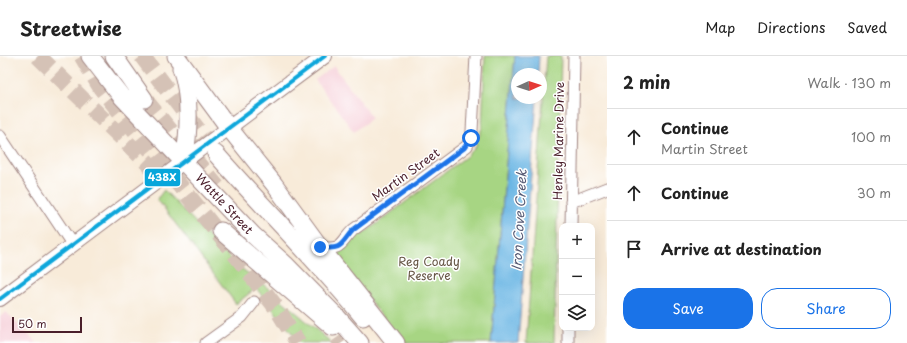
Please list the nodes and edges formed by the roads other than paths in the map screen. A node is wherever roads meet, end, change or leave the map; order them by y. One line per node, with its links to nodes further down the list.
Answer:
1 (80, 56): 8 (highway, Wattle Street)
2 (90, 56): 8 (highway, Wattle Street)
3 (114, 56): 9 (highway)
4 (325, 56): 10 (main road)
5 (476, 56): 19 (street, Martin Street)
6 (574, 56): 15 (street, Henley Marine Drive)
7 (177, 57): 10 (highway); 13 (highway)
8 (113, 87): 13 (highway, Wattle Street)
9 (144, 99)
10 (228, 128): 13 (main road); 19 (highway)
11 (0, 136): 18 (street)
12 (216, 154): 26 (highway)
13 (184, 161): 18 (main road); 25 (highway, Wattle Street)
14 (607, 188): 15 (street)
15 (571, 202): 16 (street, Henley Marine Drive)
16 (570, 223)
17 (221, 231): 24 (highway)
18 (72, 244): 20 (main road)
19 (320, 247): 27 (highway)
20 (0, 299)
21 (254, 302): 23 (street)
22 (568, 331): 28 (street)
23 (206, 343)
24 (352, 343)
25 (360, 343)
26 (383, 343)
27 (396, 343)
28 (568, 343)

